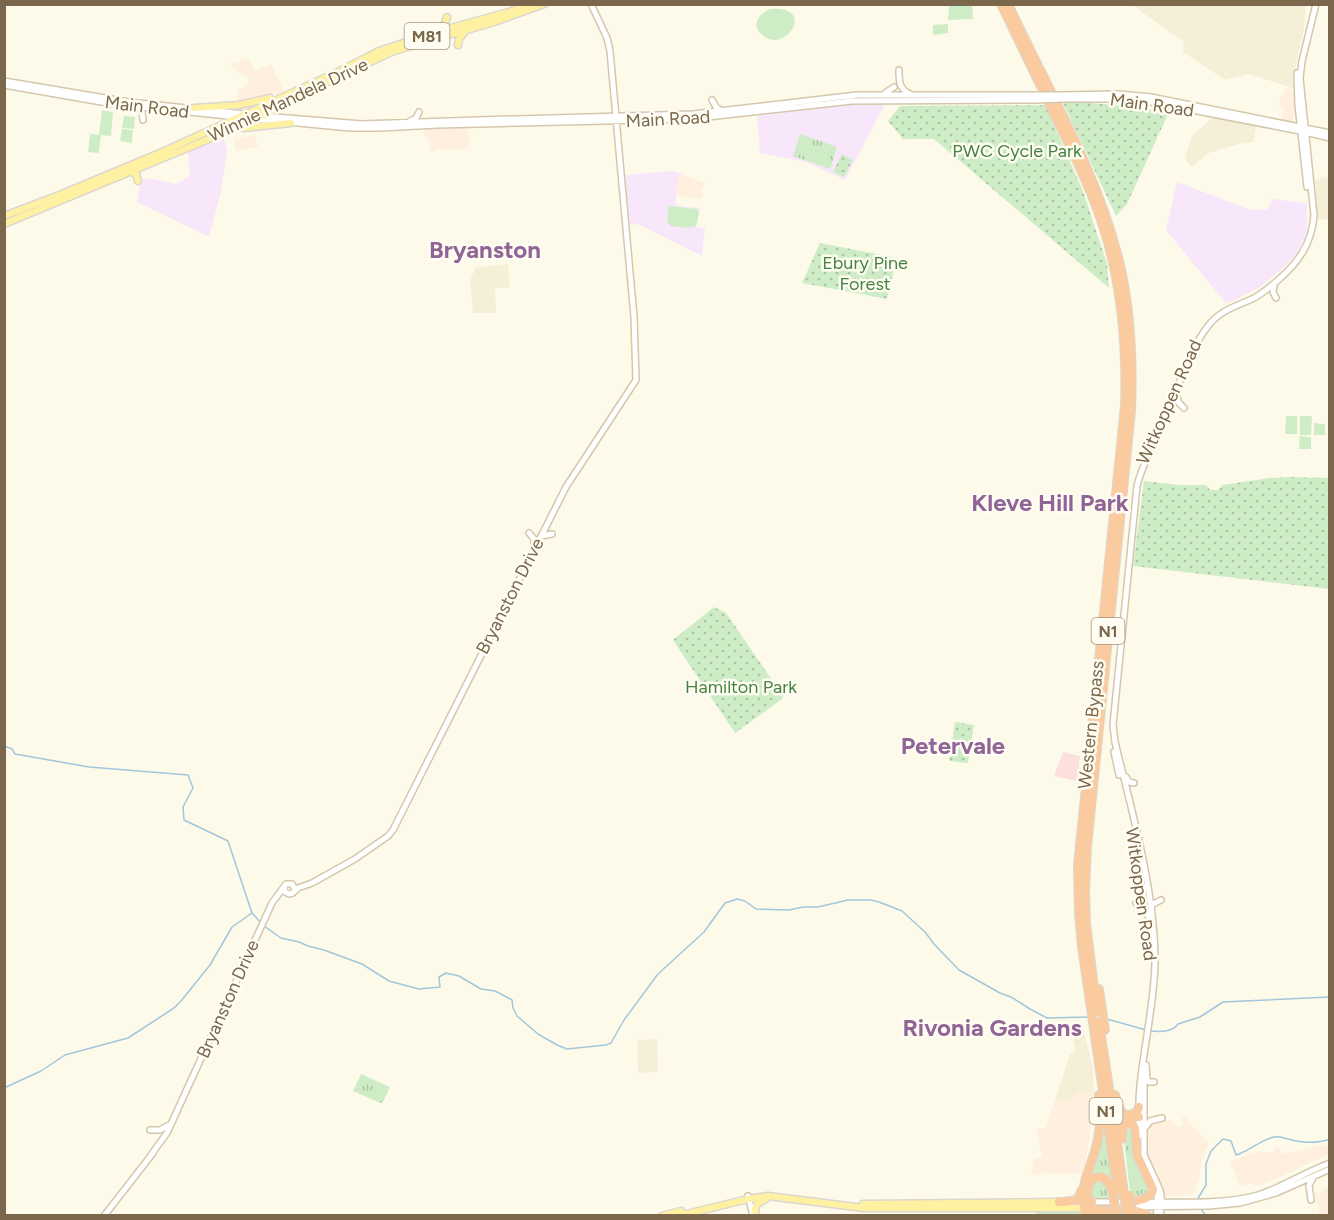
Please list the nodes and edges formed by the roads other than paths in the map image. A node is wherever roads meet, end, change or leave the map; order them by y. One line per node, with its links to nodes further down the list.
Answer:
1 (530, 4): 9 (main road, Winnie Mandela Drive / M81)
2 (544, 4): 8 (main road, Winnie Mandela Drive / M81)
3 (593, 4): 29 (main road, Bryanston Drive)
4 (1001, 4): 61 (highway, Western Bypass / N1)
5 (1008, 4): 61 (highway, Western Bypass / N1)
6 (1315, 4): 25 (main road, Witkoppen Road); 34 (main road, Witkoppen Road)
7 (447, 17): 9 (main road)
8 (467, 30): 10 (main road, Winnie Mandela Drive / M81); 10 (main road)
9 (440, 31): 12 (main road, Winnie Mandela Drive / M81)
10 (446, 36): 11 (main road, Winnie Mandela Drive / M81)
11 (380, 57): 12 (main road); 17 (main road, Winnie Mandela Drive / M81)
12 (344, 69): 16 (main road, Winnie Mandela Drive / M81)
13 (899, 70): 18 (main road)
14 (4, 83): 21 (main road, Main Road); 22 (main road, Main Road)
15 (894, 87): 20 (main road)
16 (296, 91): 22 (main road); 27 (main road, Winnie Mandela Drive / M81)
17 (309, 91): 27 (main road); 27 (main road, Winnie Mandela Drive / M81)
18 (914, 95): 19 (main road, Main Road); 20 (main road, Main Road)
19 (1037, 97): 20 (main road, Main Road); 34 (main road, Main Road, bridge)
20 (880, 98): 23 (main road); 24 (main road, Main Road); 29 (main road, Main Road)
21 (136, 107): 27 (main road, Main Road); 28 (main road)
22 (194, 108): 27 (main road, Main Road)
23 (885, 108)
24 (724, 111): 26 (main road, Main Road); 26 (main road)
25 (1303, 112): 34 (main road, Witkoppen Road); 36 (main road)
26 (701, 114): 29 (main road, Main Road)
27 (250, 117): 31 (main road, Main Road); 32 (main road, Main Road); 35 (main road, Winnie Mandela Drive / M81); 39 (main road, Winnie Mandela Drive / M81); 39 (main road)
28 (143, 120)
29 (617, 120): 33 (main road, Main Road); 33 (main road, Main Road); 51 (main road, Bryanston Drive)
30 (428, 121): 31 (main road, Main Road); 31 (main road); 33 (main road, Main Road)
31 (405, 122)
32 (291, 123): 33 (main road, Main Road); 35 (main road)
33 (496, 125)
34 (1303, 130): 36 (main road, Main Road); 38 (main road, Witkoppen Road); 43 (main road, Witkoppen Road)
35 (228, 131): 40 (main road, Winnie Mandela Drive / M81)
36 (1314, 132): 37 (main road, Main Road); 38 (main road)
37 (1329, 136)
38 (1306, 141): 43 (main road, Witkoppen Road)
39 (176, 146): 42 (main road, Winnie Mandela Drive / M81)
40 (130, 171): 41 (main road); 44 (main road, Winnie Mandela Drive / M81)
41 (138, 181)
42 (4, 216)
43 (1311, 222): 45 (main road, Witkoppen Road); 57 (main road, Witkoppen Road)
44 (4, 224)
45 (1277, 281): 46 (main road, Witkoppen Road); 46 (main road)
46 (1260, 294): 47 (main road, Witkoppen Road)
47 (1180, 384): 48 (main road, Witkoppen Road); 48 (main road)
48 (1168, 413): 53 (main road, Witkoppen Road)
49 (529, 533): 52 (main road)
50 (552, 534): 51 (main road)
51 (541, 536): 52 (main road, Bryanston Drive)
52 (534, 550): 56 (main road, Bryanston Drive)
53 (1121, 765): 54 (main road, Witkoppen Road); 54 (main road)
54 (1130, 800): 57 (main road, Witkoppen Road)
55 (284, 887): 56 (main road); 58 (main road); 59 (main road, Bryanston Drive)
56 (294, 888): 58 (main road)
57 (1146, 888): 60 (main road, Witkoppen Road); 60 (main road); 60 (main road)
58 (288, 894): 59 (main road)
59 (276, 897): 67 (main road, Bryanston Drive)
60 (1150, 915): 63 (main road, Witkoppen Road)
61 (1094, 1004): 62 (highway, Western Bypass / N1); 62 (highway)
62 (1098, 1029): 66 (highway); 80 (highway); 83 (highway, Western Bypass / N1)
63 (1148, 1032): 64 (main road, Witkoppen Road); 68 (main road, Witkoppen Road)
64 (1146, 1065): 65 (main road); 68 (main road, Witkoppen Road)
65 (1154, 1082)
66 (1114, 1093): 69 (highway); 77 (highway)
67 (181, 1102): 72 (main road, Bryanston Drive); 75 (main road, Bryanston Drive)
68 (1141, 1103): 69 (main road, Witkoppen Road); 69 (highway); 70 (main road); 74 (main road, Witkoppen Road)
69 (1133, 1118): 76 (highway); 77 (highway)
70 (1154, 1118)
71 (1162, 1118): 74 (main road)
72 (171, 1124): 73 (main road); 75 (main road, Bryanston Drive)
73 (150, 1130)
74 (1144, 1131): 82 (main road, Witkoppen Road)
75 (166, 1136): 99 (main road)
76 (1139, 1140): 82 (main road, Witkoppen Road)
77 (1122, 1142): 83 (highway); 90 (highway)
78 (1329, 1163): 96 (main road)
79 (1327, 1170): 81 (main road); 81 (main road)
80 (1086, 1178): 88 (highway); 97 (highway)
81 (1285, 1190): 96 (main road)
82 (1159, 1192): 91 (main road); 93 (main road); 94 (main road, Witkoppen Road)
83 (1121, 1194): 89 (highway); 102 (highway, bridge); 103 (highway, bridge)
84 (1035, 1195): 92 (main road)
85 (749, 1197): 86 (main road); 87 (main road); 92 (main road); 98 (main road); 100 (main road)
86 (781, 1197): 92 (main road); 98 (main road)
87 (739, 1201): 98 (main road); 101 (main road)
88 (1059, 1202): 92 (main road); 97 (main road)
89 (1092, 1202): 90 (main road); 97 (main road)
90 (1133, 1202): 93 (main road)
91 (1172, 1202): 94 (main road); 95 (main road)
92 (1044, 1204): 97 (main road)
93 (1146, 1204): 94 (main road); 97 (main road); 105 (main road)
94 (1160, 1204): 95 (main road); 105 (main road, Witkoppen Road)
95 (1190, 1204): 96 (main road)
96 (1209, 1204)
97 (1085, 1208): 104 (highway)
98 (754, 1214)
99 (104, 1215)
100 (662, 1215)
101 (678, 1215)
102 (1119, 1215)
103 (1129, 1215)
104 (1148, 1215)
105 (1157, 1215)

